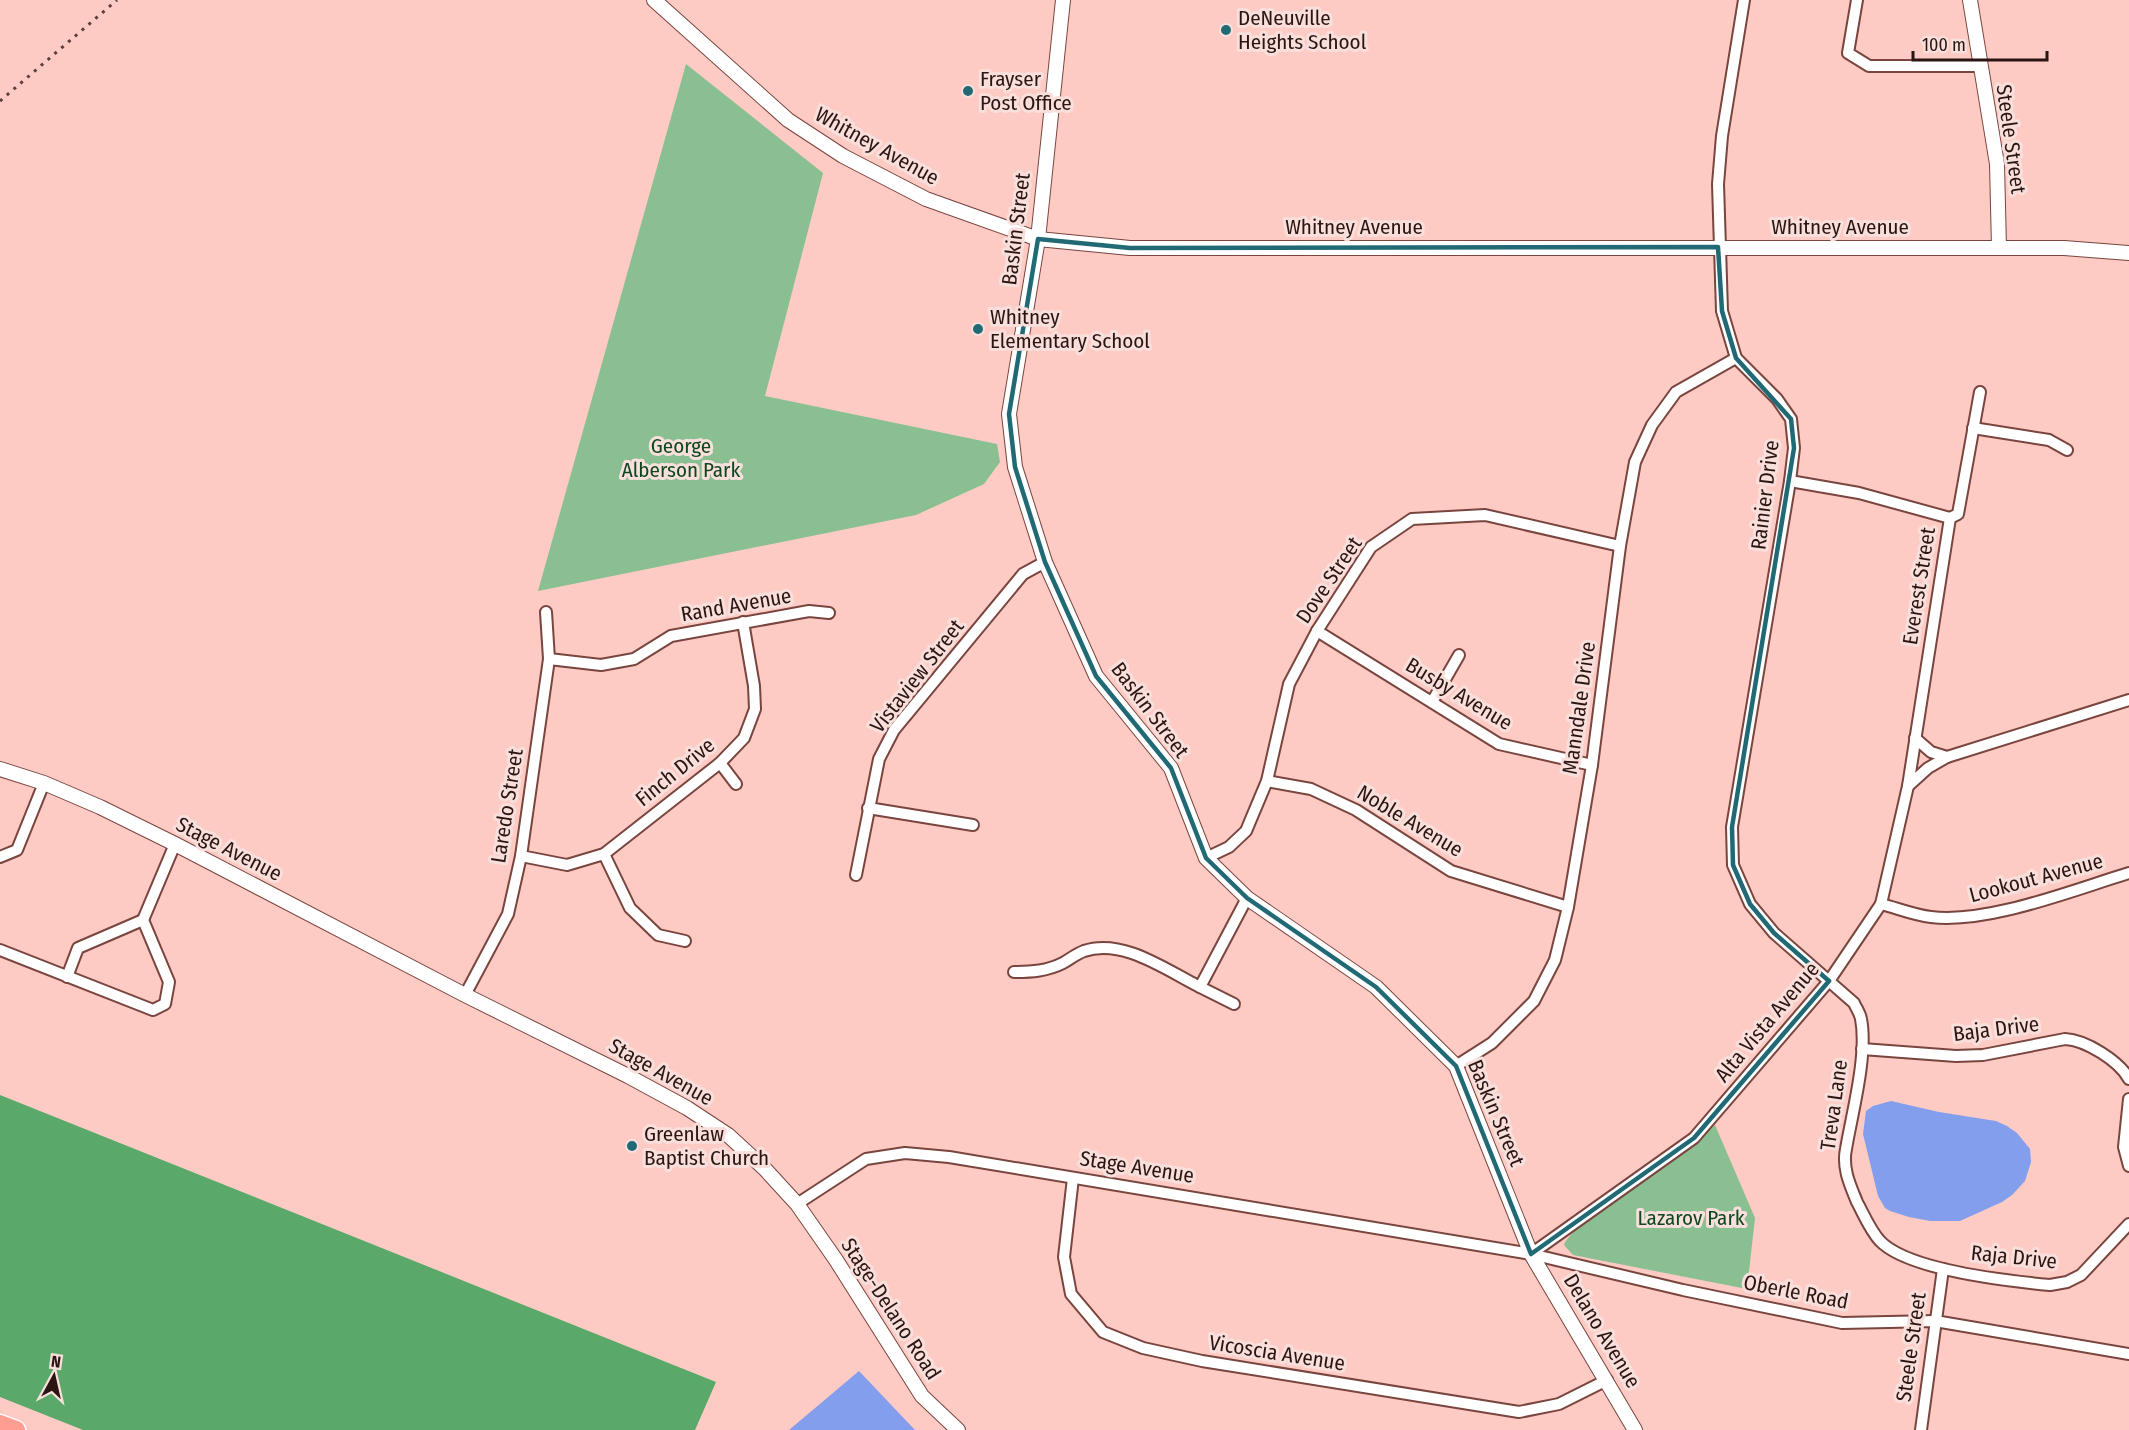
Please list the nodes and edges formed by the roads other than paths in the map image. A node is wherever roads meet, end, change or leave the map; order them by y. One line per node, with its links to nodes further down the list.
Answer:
1 (654, 0): 7 (main road, Whitney Avenue)
2 (1063, 0): 7 (main road, Baskin Street)
3 (1744, 0): 8 (street, Rainier Drive)
4 (1857, 0): 6 (street)
5 (1970, 0): 6 (main road, Steele Street)
6 (1979, 66): 9 (main road, Steele Street)
7 (1038, 239): 8 (main road, Whitney Avenue); 18 (main road, Baskin Street)
8 (1718, 247): 9 (main road, Whitney Avenue); 11 (street, Rainier Drive)
9 (1999, 248): 10 (main road, Whitney Avenue)
10 (2129, 253)
11 (1736, 358): 15 (street, Rainier Drive); 17 (street, Manndale Drive)
12 (1980, 392): 13 (street)
13 (1973, 428): 14 (street); 16 (street)
14 (2067, 450)
15 (1790, 481): 16 (street, Everest Street); 53 (street, Rainier Drive)
16 (1950, 518): 27 (street, Everest Street)
17 (1620, 546): 22 (street, Dove Street); 30 (street, Manndale Drive)
18 (1045, 562): 36 (street, Vistaview Street); 42 (main road, Baskin Street)
19 (546, 612): 24 (street, Laredo Street)
20 (829, 613): 21 (street, Rand Avenue)
21 (743, 622): 24 (street, Rand Avenue); 29 (street, Finch Drive)
22 (1317, 631): 26 (street, Busby Avenue); 32 (street, Dove Street)
23 (1460, 654): 26 (street)
24 (549, 659): 40 (street, Laredo Street)
25 (2129, 700): 28 (street)
26 (1432, 702): 30 (street, Busby Avenue)
27 (1915, 738): 28 (street); 35 (street, Everest Street)
28 (1947, 757): 35 (street)
29 (720, 764): 34 (street); 39 (street, Finch Drive)
30 (1592, 765): 47 (street, Manndale Drive)
31 (0, 769): 33 (main road, Stage Avenue)
32 (1267, 781): 42 (street, Dove Street); 47 (street, Noble Avenue)
33 (44, 783): 38 (main road, Stage Avenue); 41 (street)
34 (736, 784)
35 (1908, 786): 46 (street, Alta Vista Avenue)
36 (868, 808): 37 (street); 44 (street, Vistaview Street)
37 (973, 825)
38 (175, 844): 48 (street); 55 (main road, Stage Avenue)
39 (604, 854): 40 (street, Finch Drive); 49 (street)
40 (521, 856): 55 (street, Laredo Street)
41 (0, 857)
42 (1206, 858): 45 (main road, Baskin Street)
43 (2129, 873): 46 (street, Lookout Avenue)
44 (856, 874)
45 (1247, 898): 54 (street); 58 (main road, Baskin Street)
46 (1881, 904): 53 (street, Alta Vista Avenue)
47 (1568, 907): 58 (street, Manndale Drive)
48 (142, 920): 52 (street); 52 (street)
49 (685, 941)
50 (0, 950): 52 (street)
51 (1014, 972): 54 (street)
52 (66, 976)
53 (1829, 981): 57 (street, Treva Lane); 65 (street, Alta Vista Avenue)
54 (1200, 987): 56 (street)
55 (465, 995): 63 (main road, Stage Avenue)
56 (1234, 1004)
57 (1862, 1049): 59 (street, Baja Drive); 66 (street, Treva Lane)
58 (1456, 1066): 65 (main road, Baskin Street)
59 (2127, 1075)
60 (2129, 1099): 61 (street)
61 (2129, 1166)
62 (1073, 1178): 63 (street, Stage Avenue); 65 (street, Stage Avenue); 69 (street, Vicoscia Avenue)
63 (796, 1204): 72 (main road, Stage-Delano Road)
64 (2129, 1224): 66 (street, Raja Drive)
65 (1531, 1254): 67 (street, Oberle Road); 69 (main road, Delano Avenue)
66 (1943, 1269): 67 (street, Steele Street)
67 (1935, 1321): 68 (street, Oberle Road); 74 (street, Steele Street)
68 (2129, 1354)
69 (1607, 1380): 73 (main road, Delano Avenue)
70 (0, 1424): 71 (highway)
71 (16, 1430)
72 (958, 1430)
73 (1635, 1430)
74 (1921, 1430)

